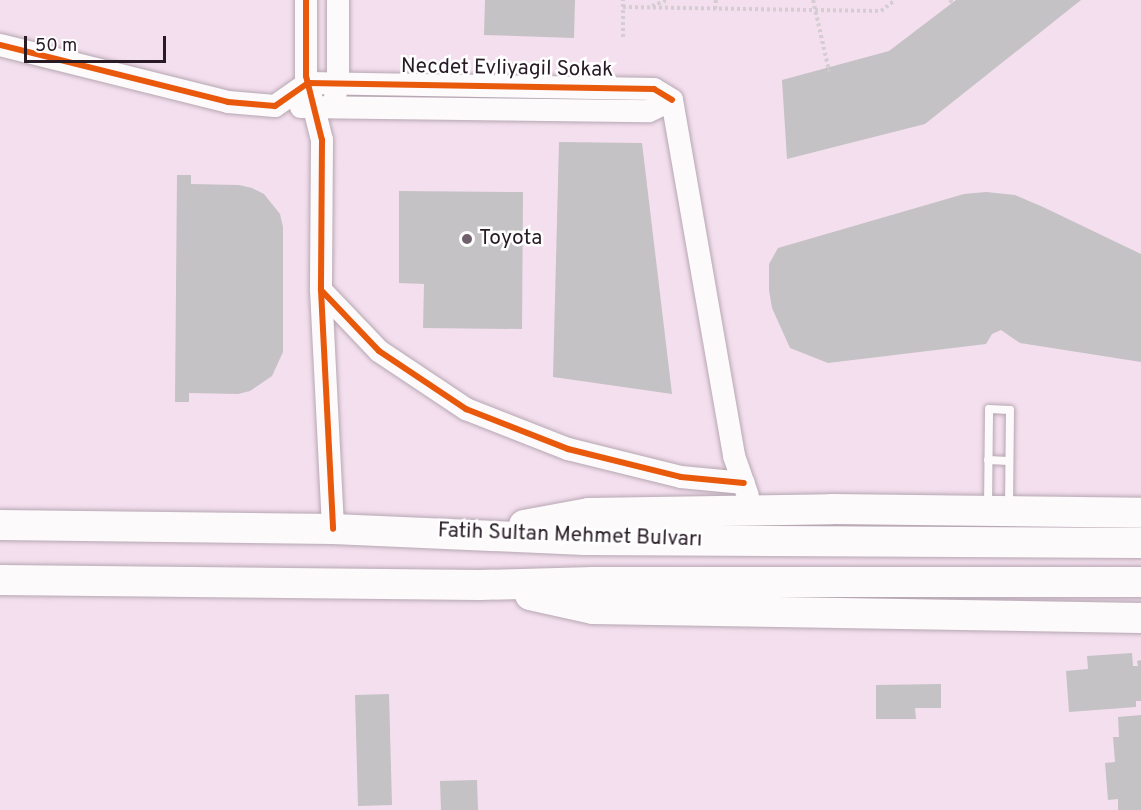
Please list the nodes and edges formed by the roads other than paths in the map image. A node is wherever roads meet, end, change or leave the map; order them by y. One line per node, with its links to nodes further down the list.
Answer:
1 (306, 0): 5 (street)
2 (338, 0): 4 (street)
3 (0, 45): 7 (street)
4 (338, 82): 5 (street, Necdet Evliyagil Sokak); 6 (street, Necdet Evliyagil Sokak); 8 (street)
5 (308, 83): 7 (street); 8 (street)
6 (672, 100): 8 (street); 12 (street)
7 (275, 106): 8 (street)
8 (323, 108): 9 (street)
9 (321, 290): 12 (street); 16 (street)
10 (988, 460): 11 (lane); 11 (lane); 13 (lane)
11 (1010, 460): 13 (lane)
12 (748, 497): 13 (highway); 17 (highway)
13 (998, 511): 14 (highway)
14 (1141, 513)
15 (0, 525): 16 (highway, Fatih Sultan Mehmet Bulvarı)
16 (333, 529): 17 (highway, Fatih Sultan Mehmet Bulvarı)
17 (479, 534): 18 (highway, Fatih Sultan Mehmet Bulvarı)
18 (1141, 543)
19 (0, 580): 21 (highway, Fatih Sultan Mehmet Bulvarı)
20 (1141, 582): 21 (highway, Fatih Sultan Mehmet Bulvarı)
21 (480, 585): 22 (highway)
22 (1141, 618)

